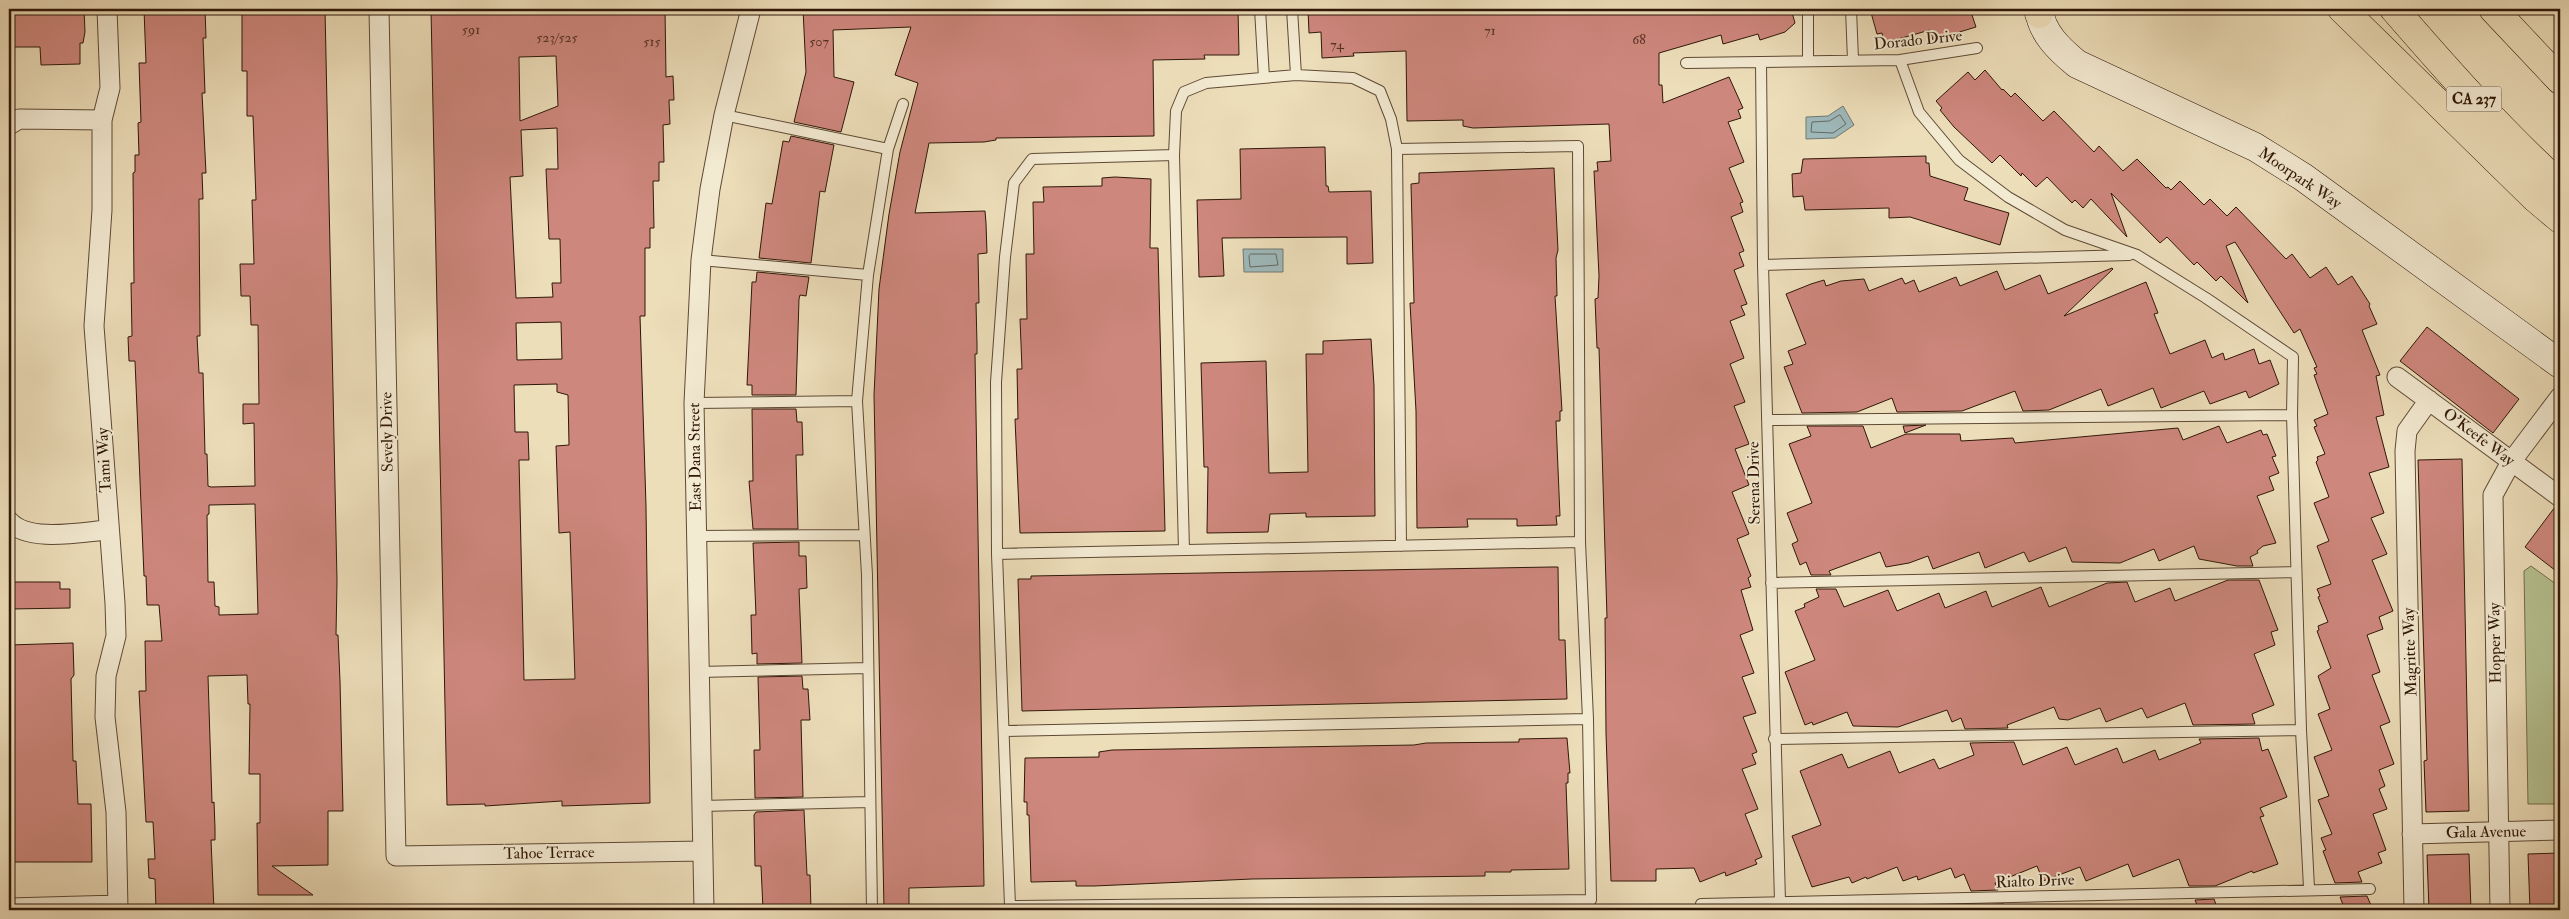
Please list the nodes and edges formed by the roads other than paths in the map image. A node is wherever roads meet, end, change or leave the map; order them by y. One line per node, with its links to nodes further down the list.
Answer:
1 (107, 9): 23 (street, Tami Way)
2 (379, 9): 66 (street, Sevely Drive)
3 (751, 9): 22 (street, East Dana Street)
4 (1260, 9): 19 (lane)
5 (1292, 9): 18 (lane)
6 (1808, 9): 13 (lane)
7 (1851, 9): 14 (lane, Dorado Drive)
8 (2342, 9): 29 (highway)
9 (2394, 9): 28 (highway, CA 237)
10 (2493, 9): 20 (highway)
11 (2040, 10): 34 (street, Moorpark Way)
12 (1977, 48): 15 (lane, Dorado Drive)
13 (1808, 60): 14 (lane); 16 (lane)
14 (1853, 60): 15 (lane, Dorado Drive)
15 (1900, 60): 30 (lane)
16 (1761, 62): 17 (lane); 32 (lane, Serena Drive)
17 (1686, 63)
18 (1296, 75): 19 (lane); 26 (lane)
19 (1264, 78): 27 (lane)
20 (2560, 80)
21 (903, 104): 25 (lane)
22 (724, 115): 25 (lane); 31 (street, East Dana Street)
23 (102, 120): 24 (street); 45 (street, Tami Way)
24 (9, 125)
25 (888, 149): 33 (lane)
26 (1397, 149): 48 (lane); 49 (lane)
27 (1174, 155): 50 (lane); 51 (lane)
28 (2560, 184)
29 (2560, 219)
30 (2137, 255): 32 (lane); 40 (lane)
31 (701, 260): 33 (lane); 39 (street, East Dana Street)
32 (1763, 265): 41 (lane, Serena Drive)
33 (868, 275): 38 (lane)
34 (2560, 364)
35 (2397, 376): 37 (street, O'Keefe Way)
36 (2560, 398): 42 (street, Hopper Way)
37 (2429, 400): 42 (street, O'Keefe Way); 64 (street, Magritte Way)
38 (857, 401): 39 (lane); 46 (lane)
39 (694, 403): 47 (street, East Dana Street)
40 (2292, 416): 41 (lane); 52 (lane)
41 (1767, 420): 53 (lane, Serena Drive)
42 (2511, 462): 43 (street, O'Keefe Way); 63 (street, Hopper Way)
43 (2560, 497)
44 (9, 521): 45 (street)
45 (108, 530): 72 (street, Tami Way)
46 (864, 535): 47 (lane); 54 (lane)
47 (696, 536): 55 (street, East Dana Street)
48 (1580, 542): 49 (lane); 56 (lane)
49 (1401, 546): 50 (lane)
50 (1184, 550): 51 (lane)
51 (997, 554): 58 (lane)
52 (2296, 572): 53 (lane); 57 (lane)
53 (1771, 583): 59 (lane, Serena Drive)
54 (868, 668): 55 (lane); 60 (lane)
55 (699, 672): 61 (street, East Dana Street)
56 (1588, 719): 58 (lane); 58 (lane)
57 (2301, 730): 59 (lane); 67 (lane)
58 (1004, 731)
59 (1774, 739): 69 (lane, Serena Drive)
60 (870, 802): 61 (lane); 74 (lane)
61 (701, 806): 65 (street, East Dana Street)
62 (2560, 830): 63 (street, Gala Avenue)
63 (2499, 832): 64 (street, Gala Avenue); 76 (street, Hopper Way)
64 (2412, 834): 75 (street, Magritte Way)
65 (703, 851): 66 (street, Tahoe Terrace); 73 (street, East Dana Street)
66 (396, 856)
67 (2309, 888): 68 (lane, Rialto Drive); 69 (lane, Rialto Drive)
68 (2370, 888)
69 (1780, 902): 70 (lane, Rialto Drive)
70 (1702, 904)
71 (9, 908): 72 (street)
72 (118, 908)
73 (704, 910)
74 (872, 910)
75 (2414, 910)
76 (2500, 910)

